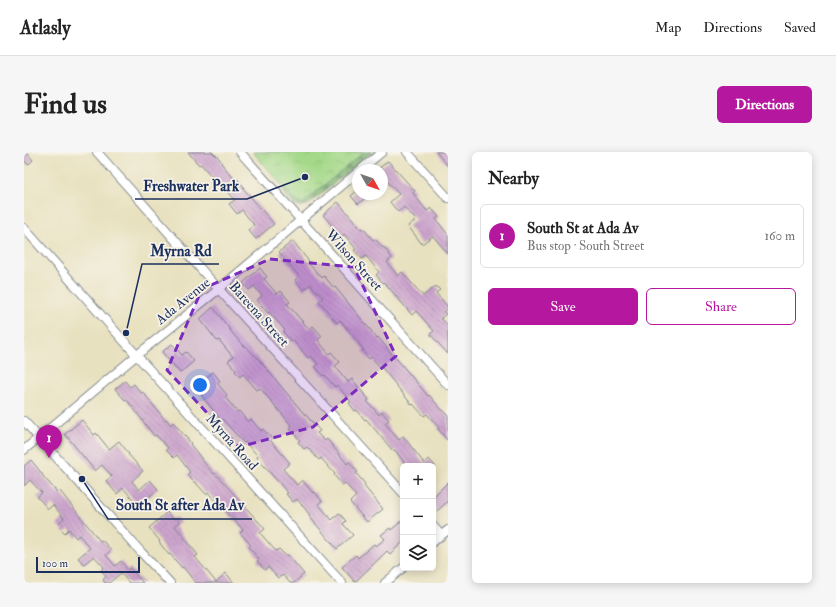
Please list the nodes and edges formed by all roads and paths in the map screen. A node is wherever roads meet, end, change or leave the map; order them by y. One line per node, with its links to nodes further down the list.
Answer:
1 (97, 152): 10 (street, Bareena Street)
2 (240, 152): 8 (street, Wilson Street)
3 (382, 152): 5 (street, Ada Avenue)
4 (407, 152): 7 (street)
5 (367, 164)
6 (352, 177): 8 (street, Ada Avenue)
7 (448, 198)
8 (300, 220): 10 (street, Ada Avenue); 12 (street, Wilson Street)
9 (24, 228): 11 (street, Myrna Road)
10 (219, 289): 11 (street, Ada Avenue); 16 (street, Bareena Street)
11 (137, 355): 14 (street, Ada Avenue); 23 (street, Myrna Road)
12 (448, 385)
13 (24, 421): 14 (street)
14 (38, 437): 15 (street, Ada Avenue); 22 (street)
15 (24, 450)
16 (400, 490)
17 (436, 529): 19 (street)
18 (448, 530): 19 (street)
19 (441, 535): 20 (street)
20 (436, 539)
21 (400, 570): 24 (street)
22 (170, 583)
23 (342, 583)
24 (385, 583)

